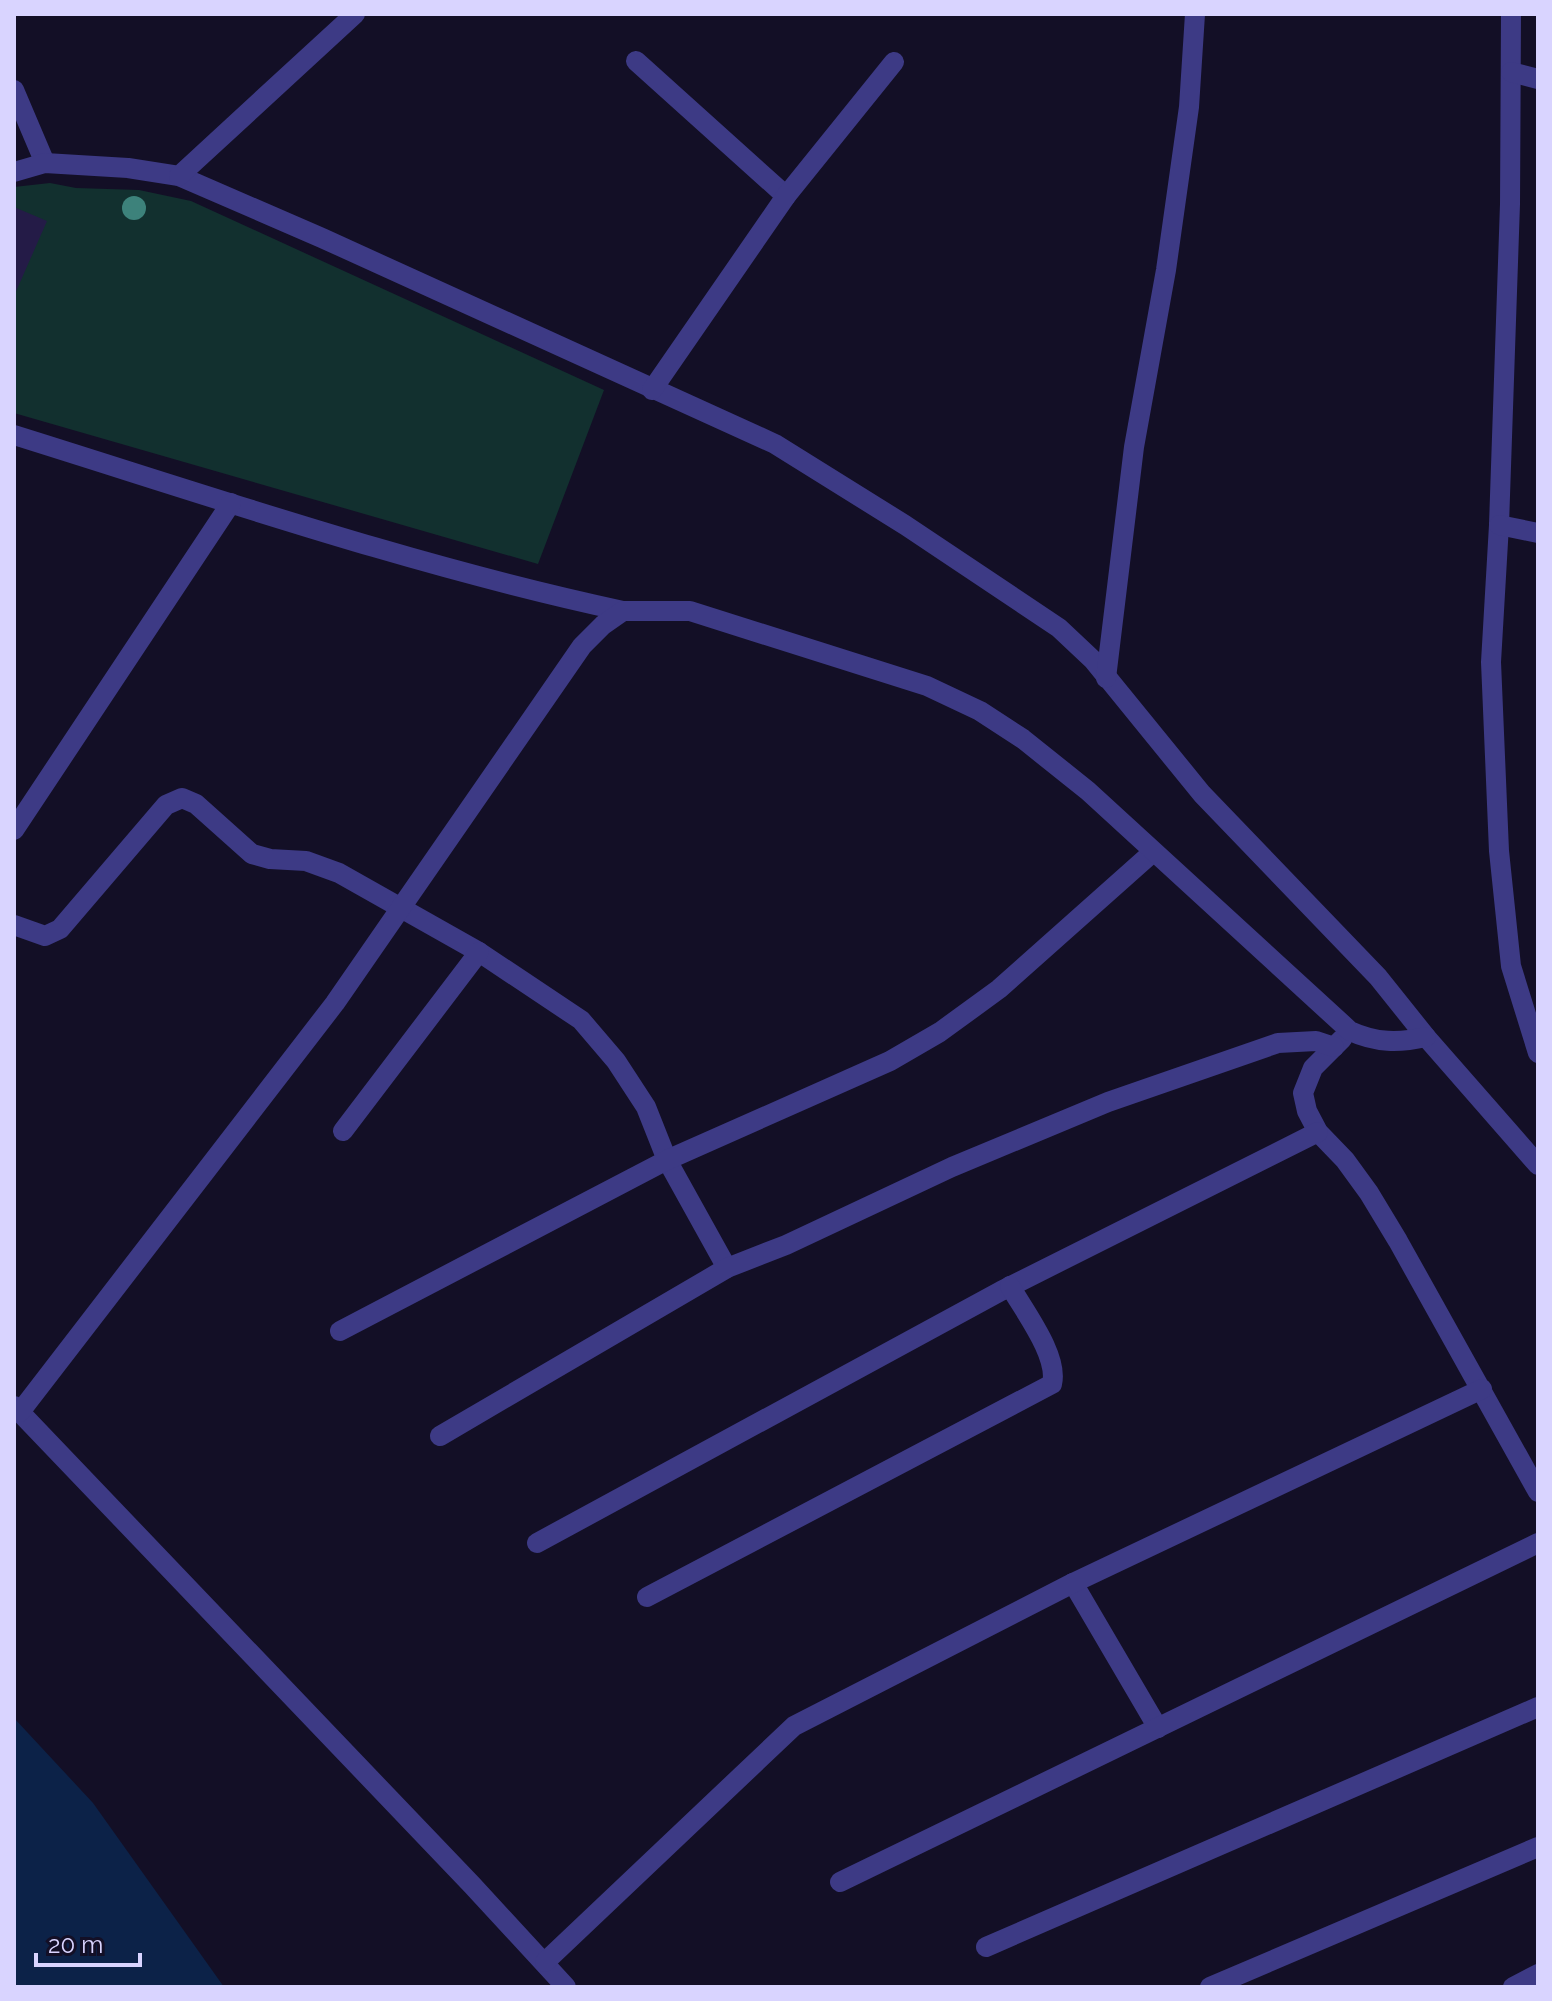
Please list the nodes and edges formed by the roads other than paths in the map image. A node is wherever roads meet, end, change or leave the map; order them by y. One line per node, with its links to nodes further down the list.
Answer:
1 (355, 14): 11 (street)
2 (1195, 14): 19 (street)
3 (1511, 14): 6 (street)
4 (636, 61): 12 (street)
5 (894, 62): 12 (street)
6 (1511, 72): 7 (street); 16 (street)
7 (1538, 79)
8 (14, 90): 9 (street)
9 (45, 163): 10 (street); 11 (street)
10 (14, 172)
11 (179, 176): 13 (street)
12 (786, 196): 13 (street)
13 (652, 390): 19 (street)
14 (14, 435): 15 (street)
15 (231, 503): 18 (street); 20 (street)
16 (1499, 525): 17 (street); 28 (street)
17 (1538, 533)
18 (623, 611): 21 (street); 22 (street)
19 (1106, 678): 26 (street)
20 (17, 820)
21 (1153, 852): 25 (street); 31 (street)
22 (401, 909): 23 (street); 24 (street); 37 (street)
23 (14, 925)
24 (479, 952): 29 (street); 31 (street)
25 (1350, 1031): 26 (street); 27 (street)
26 (1426, 1037): 32 (street)
27 (1334, 1047): 30 (street); 33 (street)
28 (1538, 1053)
29 (343, 1131)
30 (1318, 1132): 34 (street); 36 (street)
31 (667, 1160): 33 (street); 35 (street)
32 (1538, 1165)
33 (727, 1268): 38 (street)
34 (1010, 1286): 40 (street); 43 (street)
35 (340, 1331)
36 (1482, 1389): 39 (street); 42 (street)
37 (17, 1409): 49 (street)
38 (440, 1436)
39 (1538, 1492)
40 (537, 1543)
41 (1538, 1543): 45 (street)
42 (1073, 1583): 45 (street); 49 (street)
43 (647, 1597)
44 (1538, 1707): 48 (street)
45 (1158, 1728): 47 (street)
46 (1538, 1847): 52 (street)
47 (840, 1882)
48 (986, 1947)
49 (545, 1962): 51 (street)
50 (1538, 1974): 53 (street)
51 (566, 1987)
52 (1210, 1987)
53 (1513, 1987)

